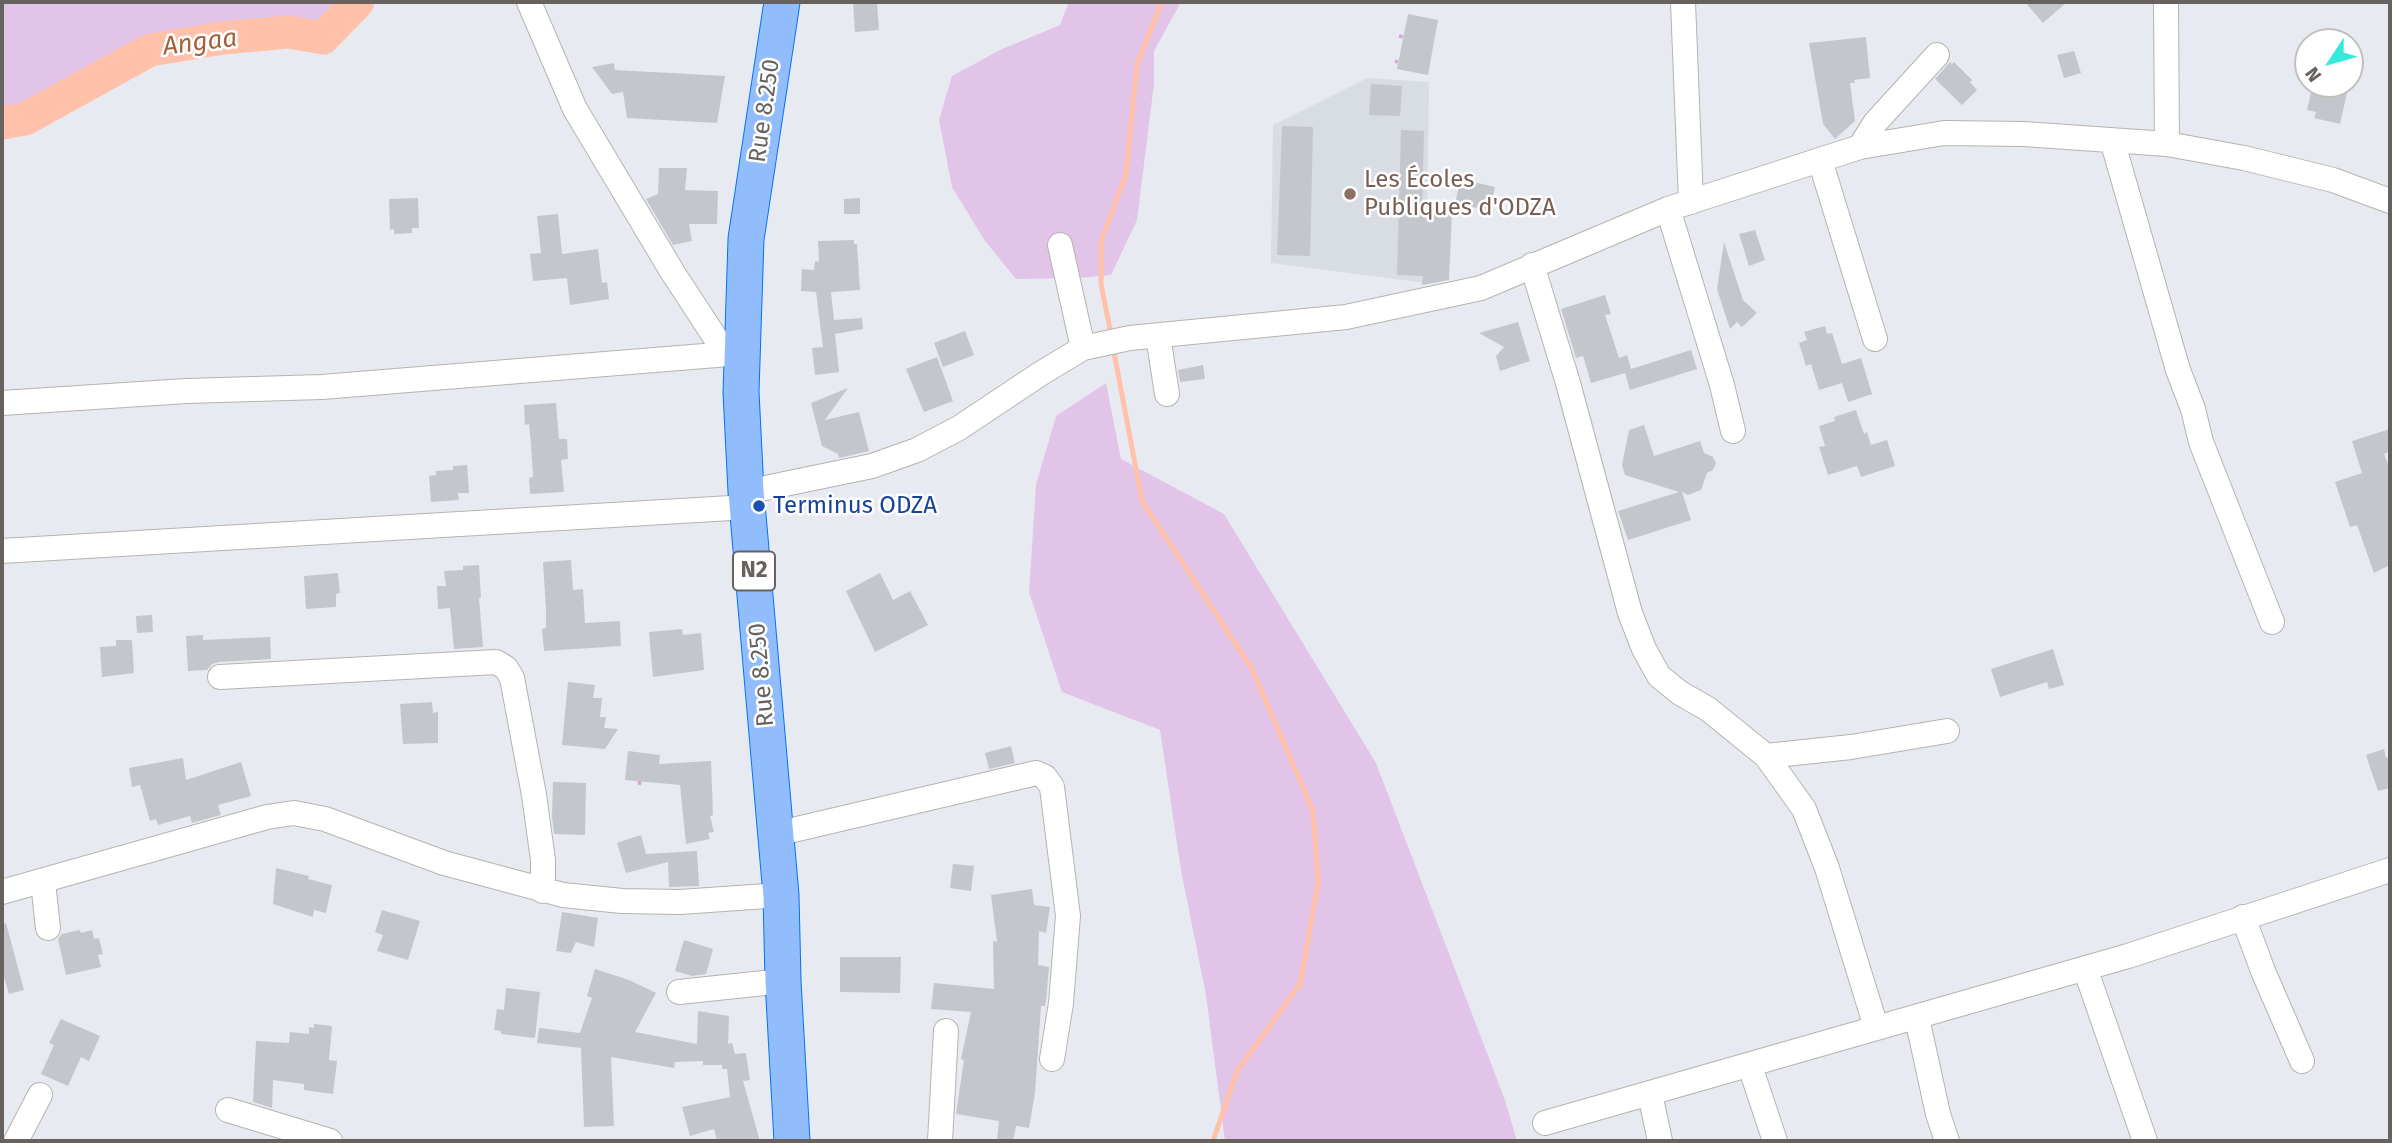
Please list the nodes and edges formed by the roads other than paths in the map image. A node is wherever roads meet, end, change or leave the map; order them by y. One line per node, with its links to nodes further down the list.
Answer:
1 (529, 2): 17 (street)
2 (782, 2): 17 (highway, Rue 8.250 / N2)
3 (1682, 2): 11 (street)
4 (2166, 2): 7 (street)
5 (1937, 55): 8 (street)
6 (2112, 140): 7 (street); 8 (street); 23 (street)
7 (2167, 144): 10 (street)
8 (1860, 147): 9 (street)
9 (1820, 160): 11 (street); 15 (street)
10 (2390, 201)
11 (1680, 206): 13 (street); 20 (street)
12 (1060, 246): 16 (street)
13 (1532, 265): 14 (street); 26 (street)
14 (1158, 336): 16 (street); 18 (street)
15 (1875, 339)
16 (1083, 348): 21 (street)
17 (734, 353): 19 (street); 21 (highway, Rue 8.250 / N2)
18 (1167, 394)
19 (2, 403)
20 (1733, 431)
21 (747, 500): 22 (street); 27 (highway, Rue 8.250 / N2)
22 (2, 551)
23 (2272, 622)
24 (220, 677): 30 (street)
25 (1947, 731): 26 (street)
26 (1766, 755): 39 (street)
27 (776, 834): 32 (highway, Rue 8.250 / N2); 41 (street)
28 (2390, 870): 33 (street)
29 (43, 882): 30 (street); 31 (street); 34 (street)
30 (543, 891): 32 (street)
31 (2, 892)
32 (781, 895): 36 (highway, Rue 8.250 / N2)
33 (2243, 917): 35 (street); 42 (street)
34 (48, 928)
35 (2085, 968): 38 (street); 55 (street)
36 (783, 981): 37 (street); 50 (highway, Rue 8.250 / N2)
37 (679, 992)
38 (1917, 1018): 39 (street); 54 (street)
39 (1876, 1027): 43 (street)
40 (946, 1031): 51 (street)
41 (1052, 1059)
42 (2302, 1060)
43 (1750, 1066): 44 (street); 53 (street)
44 (1650, 1094): 47 (street); 52 (street)
45 (40, 1095): 48 (street)
46 (228, 1110): 49 (street)
47 (1545, 1123)
48 (16, 1141)
49 (330, 1141)
50 (792, 1141)
51 (940, 1141)
52 (1660, 1141)
53 (1775, 1141)
54 (1947, 1141)
55 (2145, 1141)

